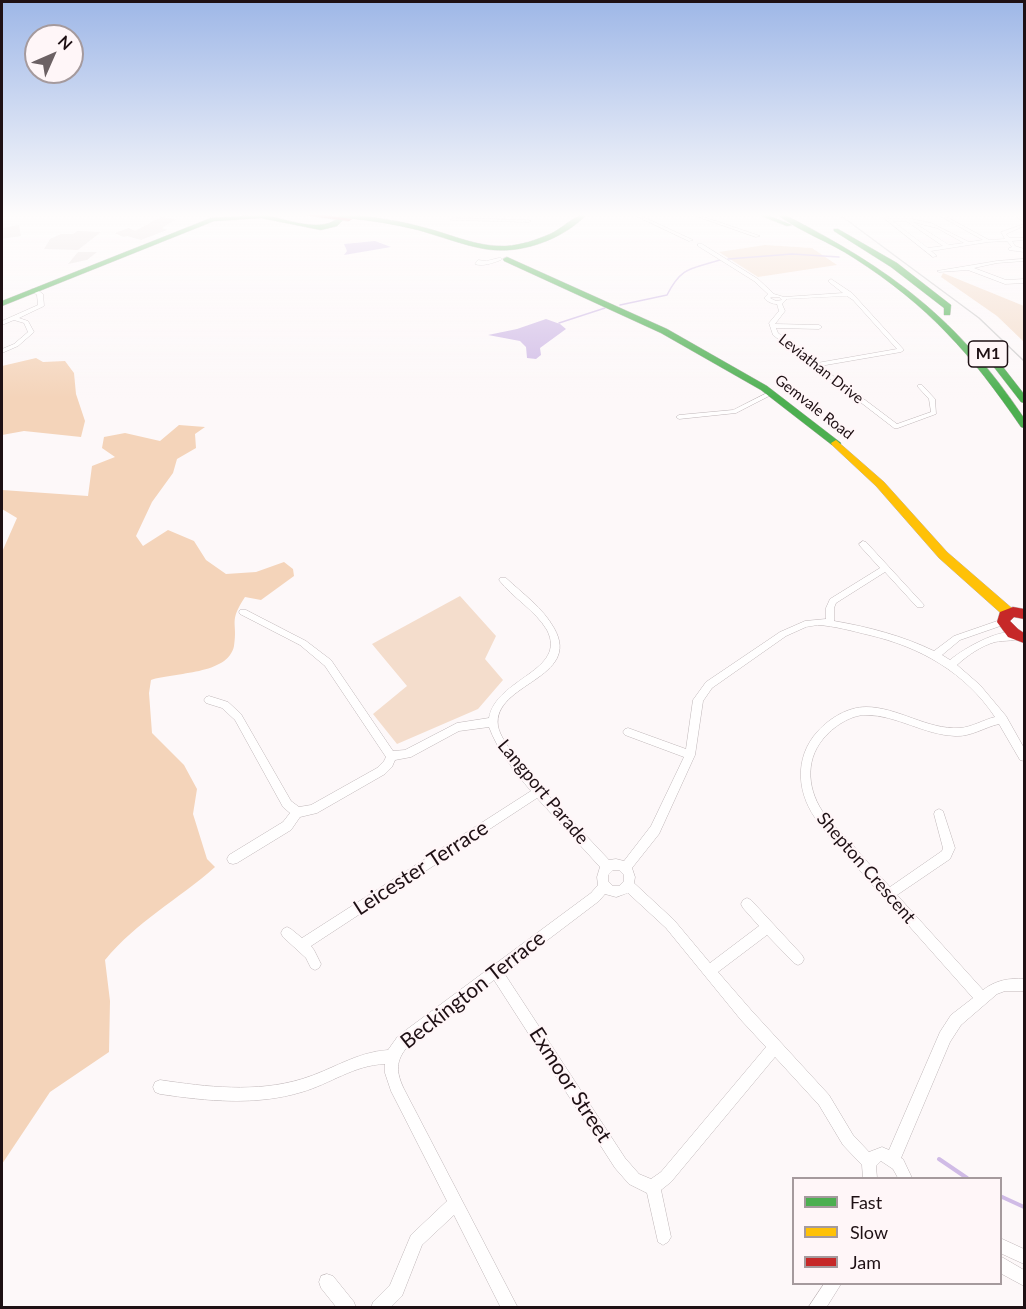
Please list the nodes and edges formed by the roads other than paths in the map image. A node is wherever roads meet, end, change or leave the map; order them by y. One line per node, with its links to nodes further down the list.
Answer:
1 (67, 276): 11 (main road)
2 (544, 276): 24 (main road, Gemvale Road)
3 (750, 276): 13 (street)
4 (876, 276): 20 (main road)
5 (887, 276): 20 (main road, M1)
6 (899, 276): 15 (main road, M1)
7 (910, 276): 15 (main road)
8 (990, 276): 10 (street)
9 (831, 280): 12 (street)
10 (1024, 281)
11 (34, 290): 14 (main road); 16 (street)
12 (850, 294): 13 (street); 22 (street)
13 (782, 301): 18 (street, Leviathan Drive)
14 (2, 304)
15 (947, 313): 25 (main road, M1)
16 (15, 318): 17 (street); 21 (street)
17 (2, 323)
18 (772, 327): 19 (street); 22 (street, Leviathan Drive)
19 (819, 327)
20 (953, 331): 27 (main road, M1)
21 (2, 351)
22 (816, 365): 23 (street, Leviathan Drive)
23 (920, 386)
24 (771, 393): 26 (street); 34 (main road, Gemvale Road)
25 (1024, 400)
26 (679, 417)
27 (1024, 426)
28 (862, 544): 29 (street)
29 (886, 568): 31 (street); 35 (street)
30 (504, 580): 41 (street, Langport Parade)
31 (920, 605)
32 (243, 612): 44 (street)
33 (1024, 614): 34 (main road)
34 (1006, 617): 36 (main road, Gemvale Road); 37 (street)
35 (830, 624): 37 (street); 43 (street)
36 (1022, 637): 38 (street)
37 (936, 655): 38 (street)
38 (951, 665): 40 (street)
39 (210, 700): 47 (street)
40 (1003, 719): 45 (street); 54 (street, Shepton Crescent)
41 (493, 722): 44 (street); 46 (street, Langport Parade)
42 (628, 732): 43 (street)
43 (690, 754): 51 (street)
44 (391, 756): 47 (street)
45 (1024, 757)
46 (540, 791): 50 (street, Langport Parade); 58 (street, Leicester Terrace)
47 (297, 812): 49 (street)
48 (939, 814): 54 (street)
49 (232, 859)
50 (607, 866): 51 (street); 53 (street)
51 (625, 869): 52 (street)
52 (628, 885): 53 (street); 62 (street)
53 (605, 886): 61 (street, Beckington Terrace)
54 (888, 896): 64 (street, Shepton Crescent)
55 (747, 904): 56 (street)
56 (768, 927): 59 (street); 62 (street)
57 (287, 933): 58 (street)
58 (302, 945): 60 (street)
59 (798, 959)
60 (315, 964)
61 (495, 971): 66 (street, Beckington Terrace); 72 (street, Exmoor Street)
62 (709, 971): 65 (street)
63 (1024, 985): 64 (street)
64 (982, 999): 68 (street)
65 (774, 1047): 69 (street); 72 (street)
66 (392, 1057): 67 (street); 73 (street, Beckington Terrace)
67 (160, 1087)
68 (893, 1159): 69 (street); 71 (street)
69 (869, 1162): 70 (street)
70 (870, 1177)
71 (904, 1177)
72 (653, 1187): 74 (street)
73 (455, 1203): 82 (street); 83 (street, Beckington Terrace)
74 (663, 1237)
75 (1002, 1246): 76 (street)
76 (1024, 1257)
77 (1002, 1265): 78 (street)
78 (1024, 1278)
79 (327, 1282): 81 (street)
80 (832, 1285): 84 (street)
81 (348, 1308)
82 (379, 1308)
83 (510, 1308)
84 (816, 1308)

